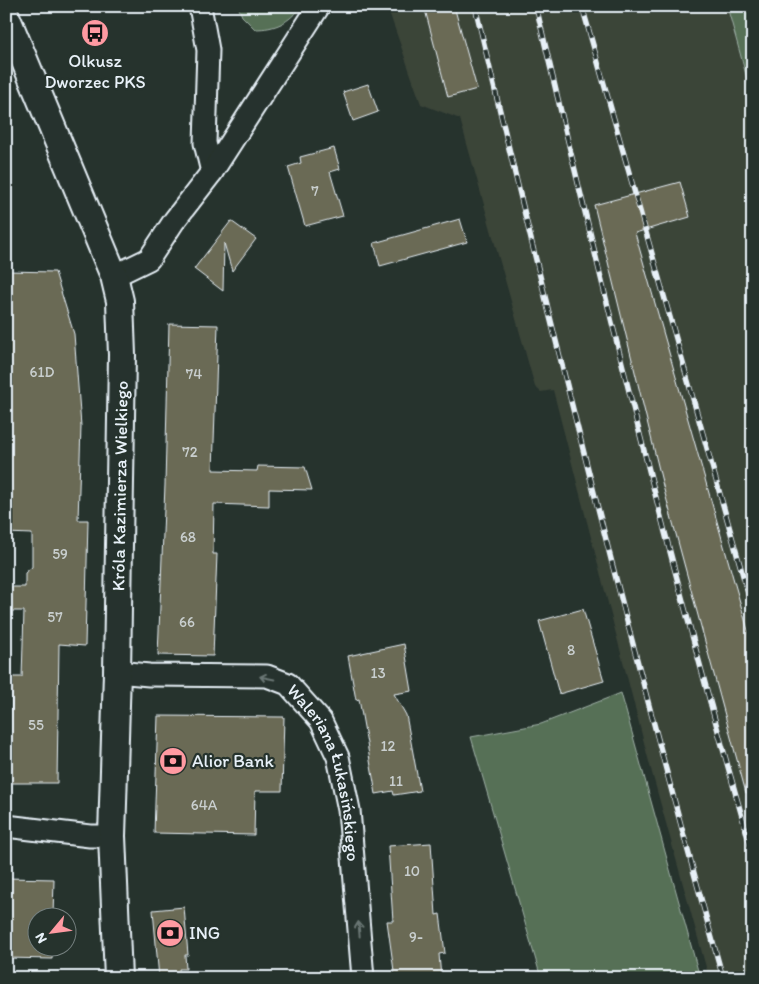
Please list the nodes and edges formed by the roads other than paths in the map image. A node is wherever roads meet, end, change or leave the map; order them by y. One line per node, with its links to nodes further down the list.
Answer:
1 (200, 6): 4 (street)
2 (319, 6): 4 (street)
3 (6, 16): 5 (street, Króla Kazimierza Wielkiego)
4 (212, 172): 5 (street)
5 (114, 276): 6 (street, Króla Kazimierza Wielkiego)
6 (117, 672): 8 (street, Króla Kazimierza Wielkiego); 10 (street, Waleriana Łukasińskiego, one-way to 6)
7 (6, 826): 8 (street)
8 (112, 836): 9 (street, Króla Kazimierza Wielkiego)
9 (118, 978)
10 (363, 978)

